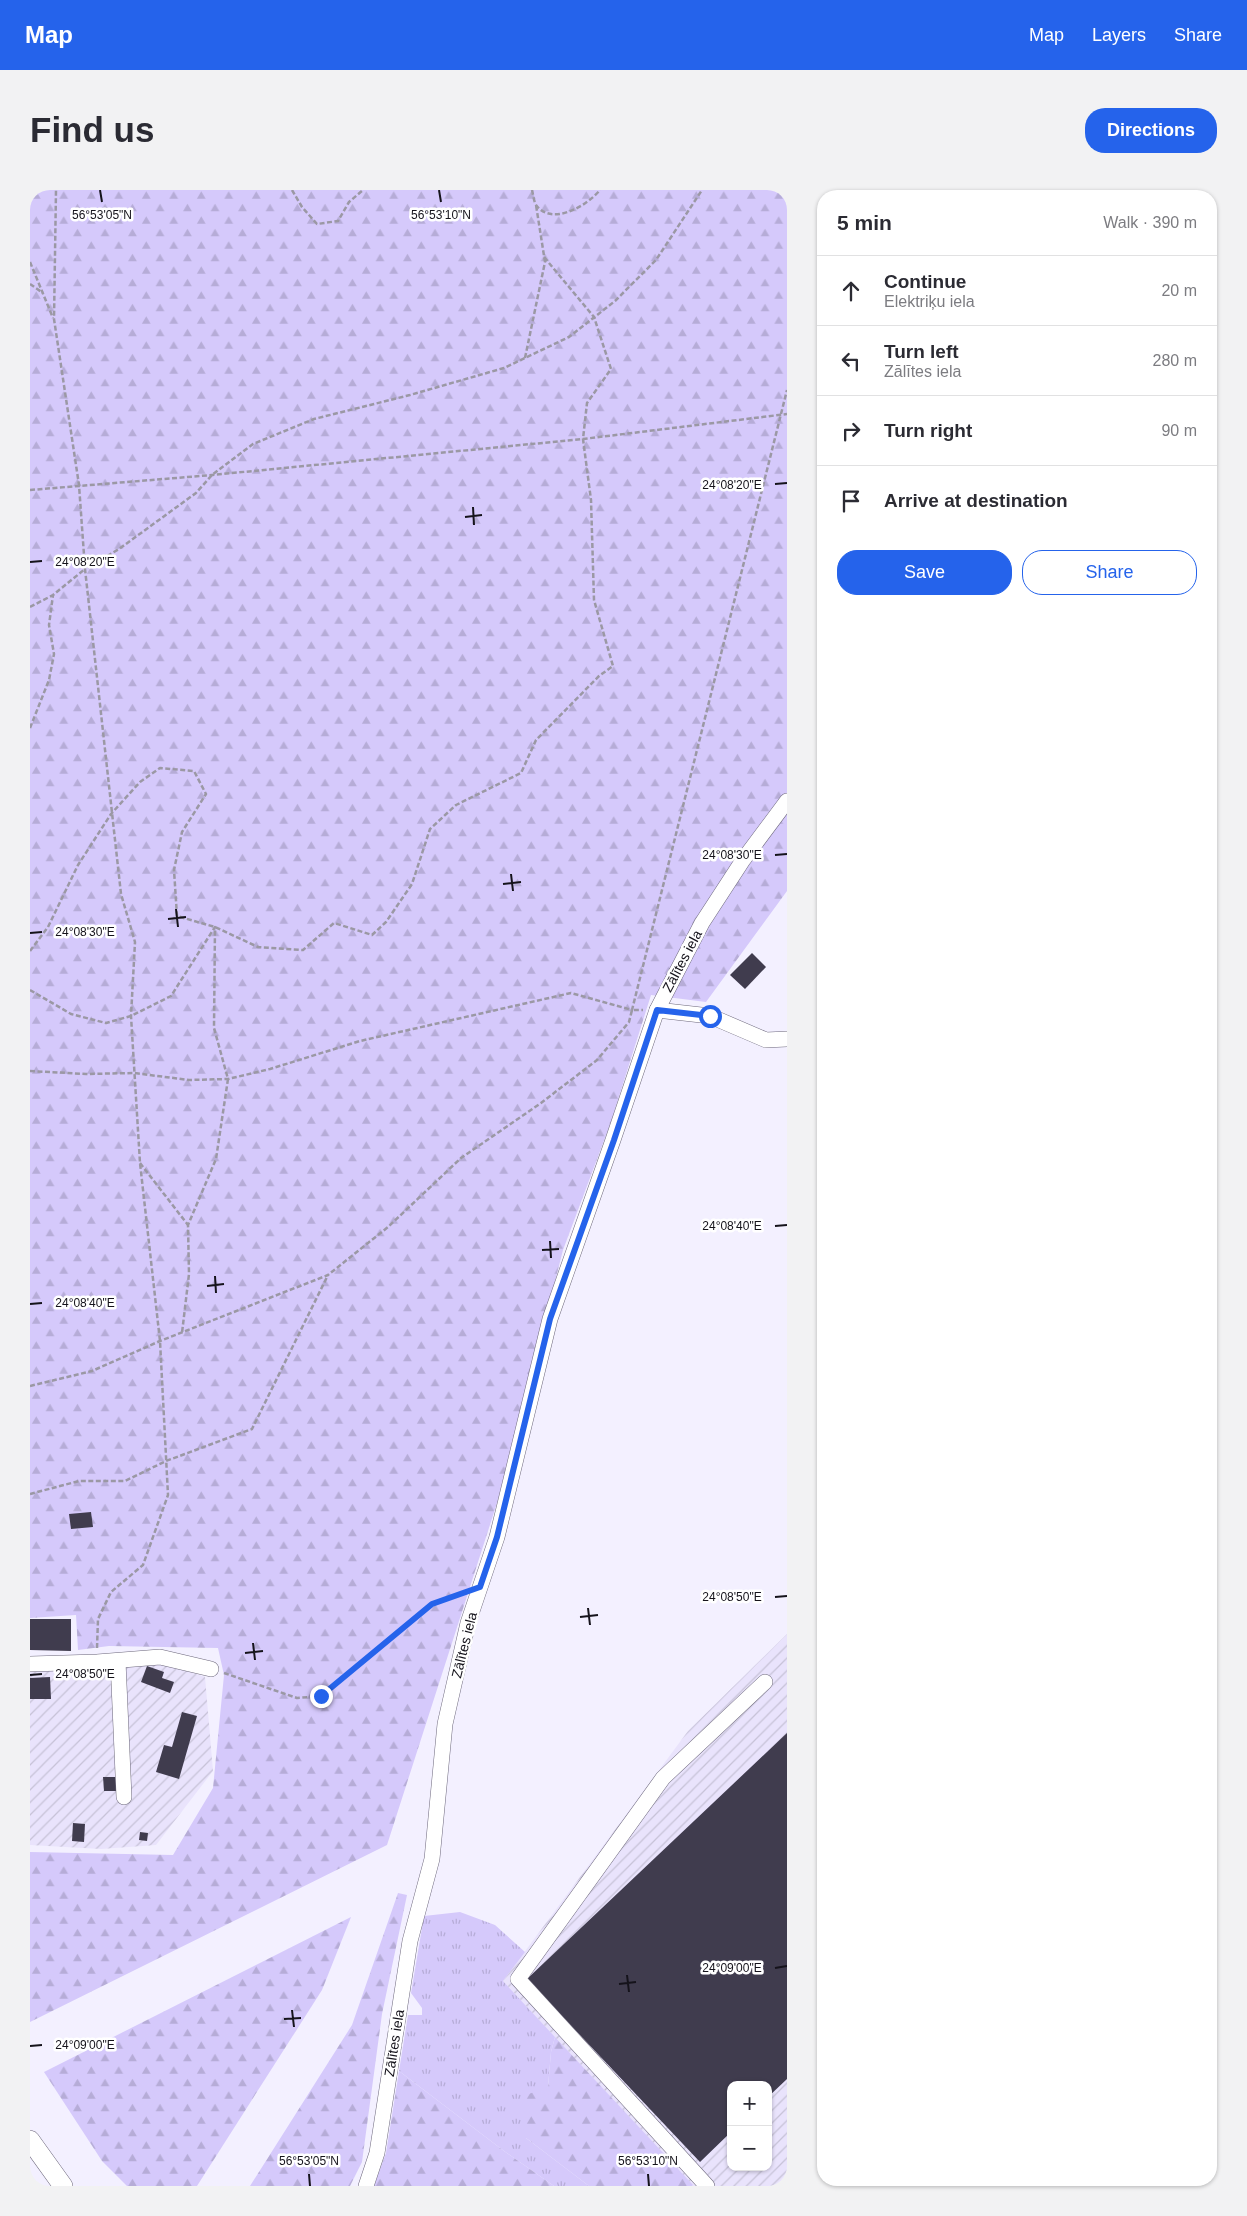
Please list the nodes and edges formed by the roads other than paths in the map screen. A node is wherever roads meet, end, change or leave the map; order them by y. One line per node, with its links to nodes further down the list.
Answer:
1 (787, 801): 2 (street, Zālītes iela)
2 (657, 1010): 3 (street); 11 (street, Zālītes iela)
3 (787, 1039)
4 (118, 1661): 5 (street); 6 (street); 8 (street)
5 (30, 1664)
6 (211, 1670)
7 (765, 1682): 12 (street)
8 (124, 1797)
9 (30, 2140): 10 (main road)
10 (63, 2186)
11 (366, 2186)
12 (707, 2186)

